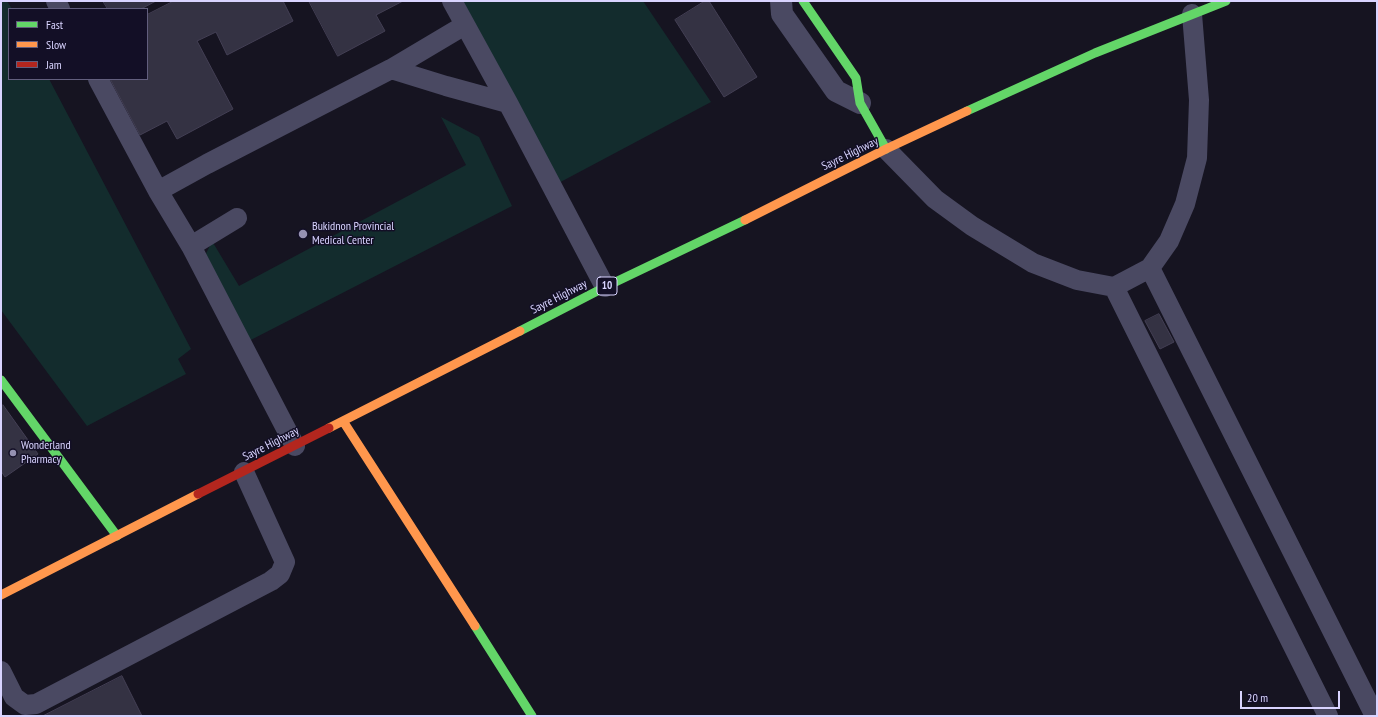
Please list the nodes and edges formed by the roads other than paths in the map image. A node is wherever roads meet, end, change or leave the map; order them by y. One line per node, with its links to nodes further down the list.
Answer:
1 (452, 1): 6 (lane)
2 (781, 1): 10 (street)
3 (803, 1): 10 (main road)
4 (1226, 1): 5 (main road, Sayre Highway / 10)
5 (1192, 14): 11 (main road, Sayre Highway / 10); 15 (lane)
6 (465, 25): 7 (lane); 9 (lane)
7 (391, 69): 9 (lane); 12 (lane)
8 (99, 80): 12 (lane)
9 (508, 102): 16 (lane)
10 (860, 103): 11 (main road)
11 (886, 149): 16 (main road, Sayre Highway / 10); 17 (lane)
12 (158, 191): 14 (lane)
13 (237, 218): 14 (lane)
14 (191, 246): 20 (lane)
15 (1150, 268): 17 (lane); 27 (lane)
16 (604, 287): 19 (main road, Sayre Highway / 10)
17 (1114, 287): 26 (lane)
18 (1, 380): 22 (main road)
19 (343, 421): 20 (main road, Sayre Highway / 10); 25 (main road)
20 (295, 446): 21 (main road, Sayre Highway / 10)
21 (244, 472): 22 (main road, Sayre Highway / 10); 24 (lane)
22 (116, 536): 23 (main road, Sayre Highway / 10)
23 (1, 595)
24 (1, 671)
25 (532, 716)
26 (1328, 716)
27 (1374, 716)

